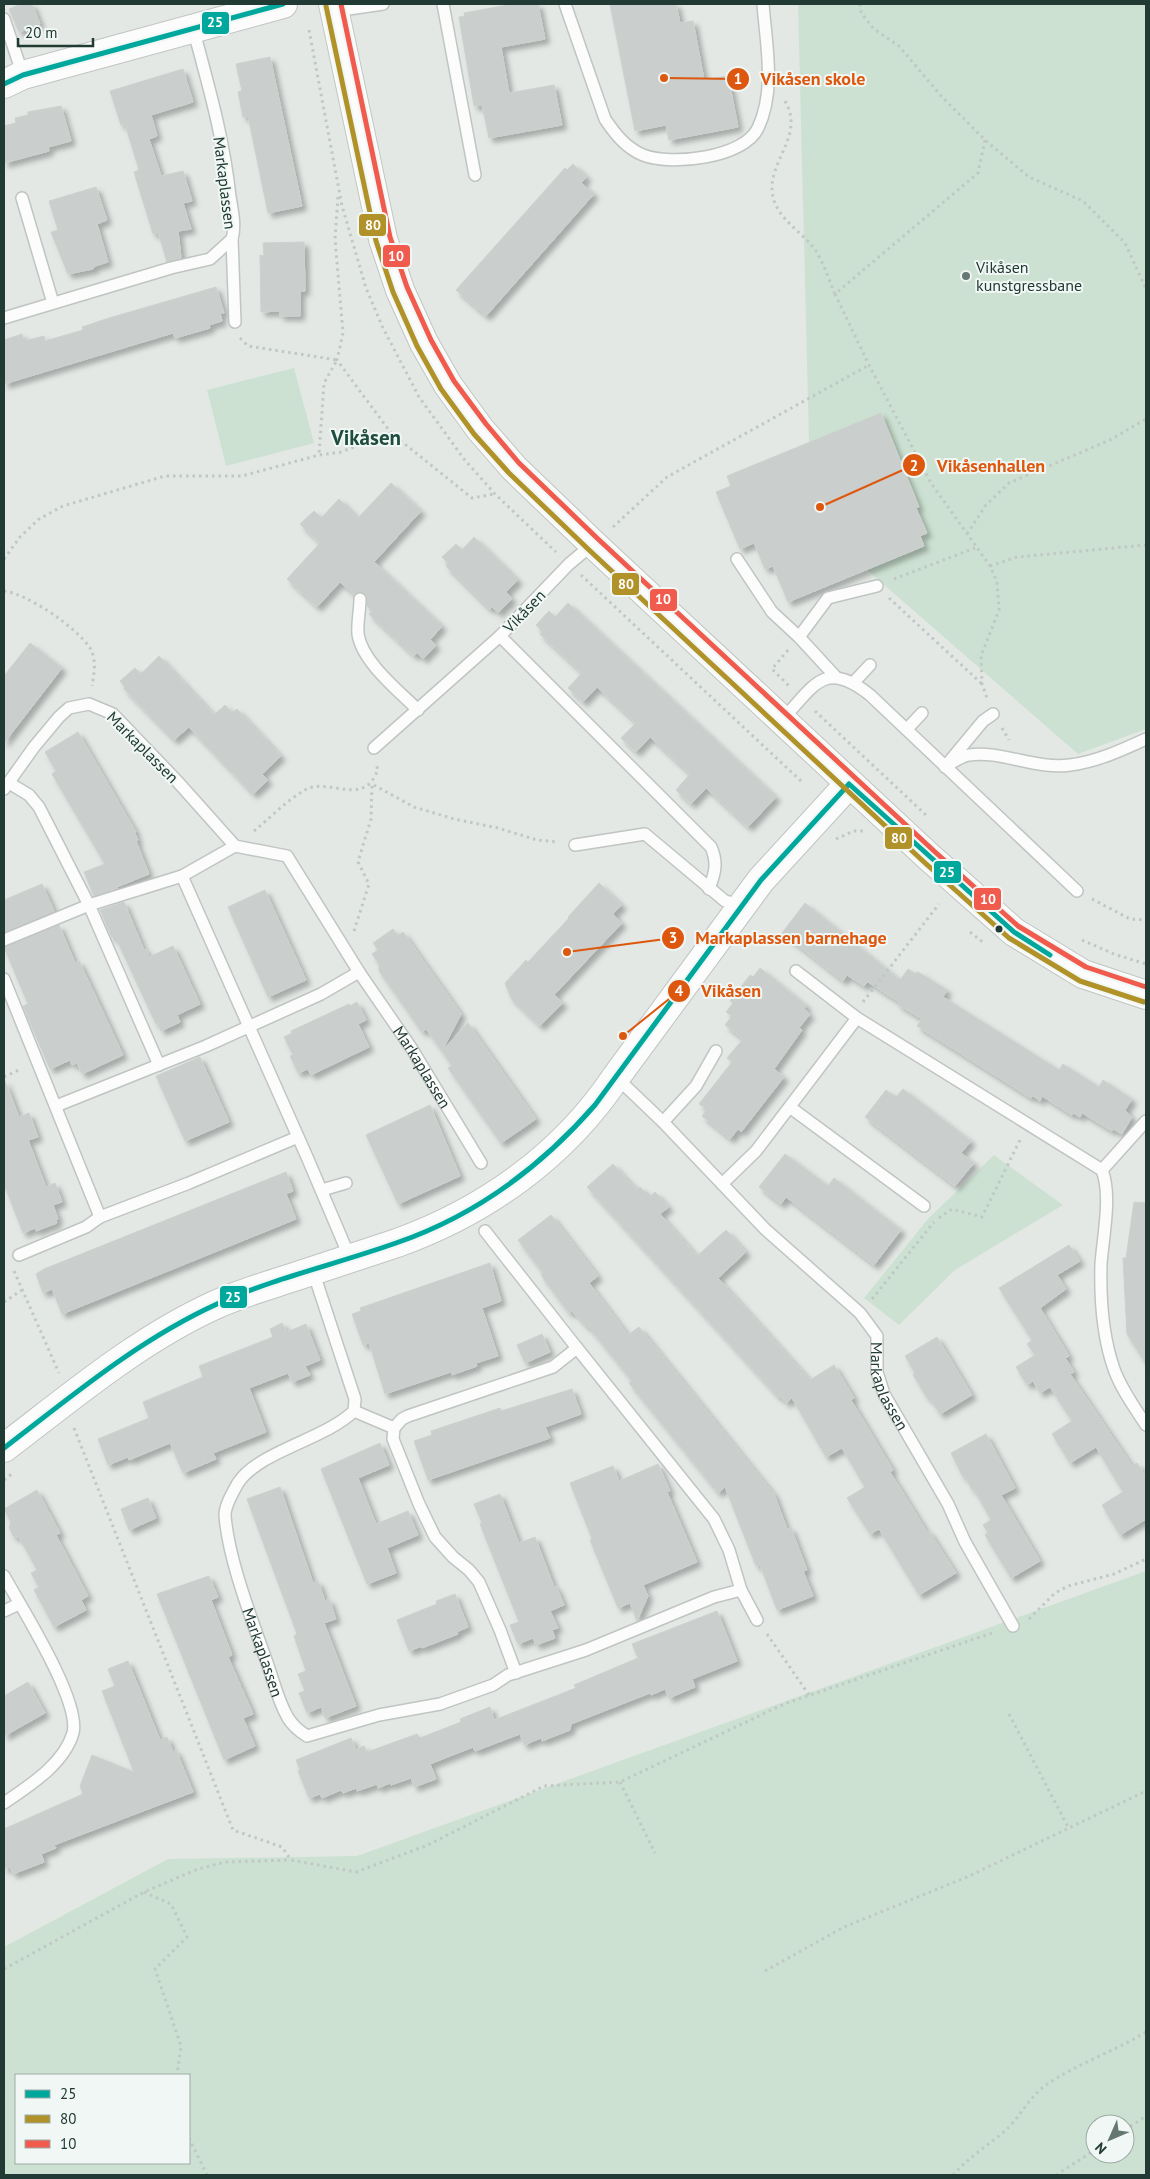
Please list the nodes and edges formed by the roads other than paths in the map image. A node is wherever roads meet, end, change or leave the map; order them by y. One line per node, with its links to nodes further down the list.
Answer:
1 (283, 4): 8 (street)
2 (382, 4): 6 (lane)
3 (442, 4): 10 (lane)
4 (565, 4): 5 (lane)
5 (763, 4)
6 (334, 7): 16 (street)
7 (4, 19): 9 (lane)
8 (193, 28): 9 (street); 12 (lane, Markaplassen)
9 (13, 80)
10 (475, 176)
11 (22, 198): 13 (lane)
12 (232, 238): 13 (lane, Markaplassen); 15 (lane)
13 (53, 303): 14 (lane, Markaplassen)
14 (4, 318)
15 (235, 322)
16 (593, 544): 20 (lane, Vikåsen); 28 (street)
17 (737, 559): 21 (lane)
18 (877, 586): 21 (lane)
19 (360, 599): 25 (lane)
20 (500, 636): 25 (lane); 38 (lane, Vikåsen)
21 (799, 637): 23 (lane)
22 (870, 665): 24 (lane)
23 (835, 676): 24 (lane); 28 (lane)
24 (854, 682): 29 (lane)
25 (418, 710): 31 (lane)
26 (922, 713): 29 (lane)
27 (993, 714): 32 (lane)
28 (782, 720): 33 (street)
29 (907, 729): 32 (lane)
30 (1146, 739): 32 (lane)
31 (374, 748)
32 (945, 767): 39 (lane)
33 (849, 784): 40 (street); 46 (street)
34 (6, 786): 36 (lane, Markaplassen); 41 (lane)
35 (575, 845): 38 (lane)
36 (234, 846): 37 (lane); 44 (lane, Markaplassen)
37 (182, 876): 41 (lane); 48 (lane)
38 (710, 889): 40 (lane)
39 (1078, 891)
40 (742, 905): 51 (street)
41 (89, 906): 42 (lane); 50 (lane)
42 (4, 940)
43 (796, 971): 47 (lane)
44 (359, 972): 48 (lane); 57 (lane, Markaplassen)
45 (4, 979): 52 (lane)
46 (1146, 995)
47 (857, 1018): 53 (lane); 58 (lane)
48 (250, 1026): 50 (lane); 56 (lane)
49 (716, 1051): 55 (lane)
50 (159, 1066): 52 (lane)
51 (616, 1077): 55 (lane, Markaplassen); 66 (street)
52 (56, 1106): 63 (lane)
53 (791, 1108): 60 (lane); 62 (lane)
54 (1146, 1121): 58 (lane)
55 (663, 1122): 60 (lane, Markaplassen)
56 (298, 1137): 61 (lane); 63 (lane)
57 (481, 1163)
58 (1102, 1170): 70 (lane)
59 (346, 1183): 61 (lane)
60 (722, 1184): 78 (lane, Markaplassen)
61 (322, 1190): 66 (lane)
62 (924, 1206)
63 (100, 1217): 65 (lane)
64 (484, 1231): 68 (lane)
65 (19, 1255)
66 (350, 1258): 67 (street)
67 (313, 1271): 69 (lane); 72 (street)
68 (577, 1348): 71 (lane); 74 (lane)
69 (354, 1411): 71 (lane); 79 (lane, Markaplassen)
70 (1146, 1425)
71 (394, 1428): 79 (lane)
72 (4, 1448)
73 (4, 1576): 75 (lane)
74 (741, 1590): 77 (lane); 79 (lane, Markaplassen)
75 (19, 1604): 76 (lane); 80 (lane)
76 (4, 1611)
77 (757, 1620)
78 (1013, 1626)
79 (516, 1672)
80 (4, 1802)

